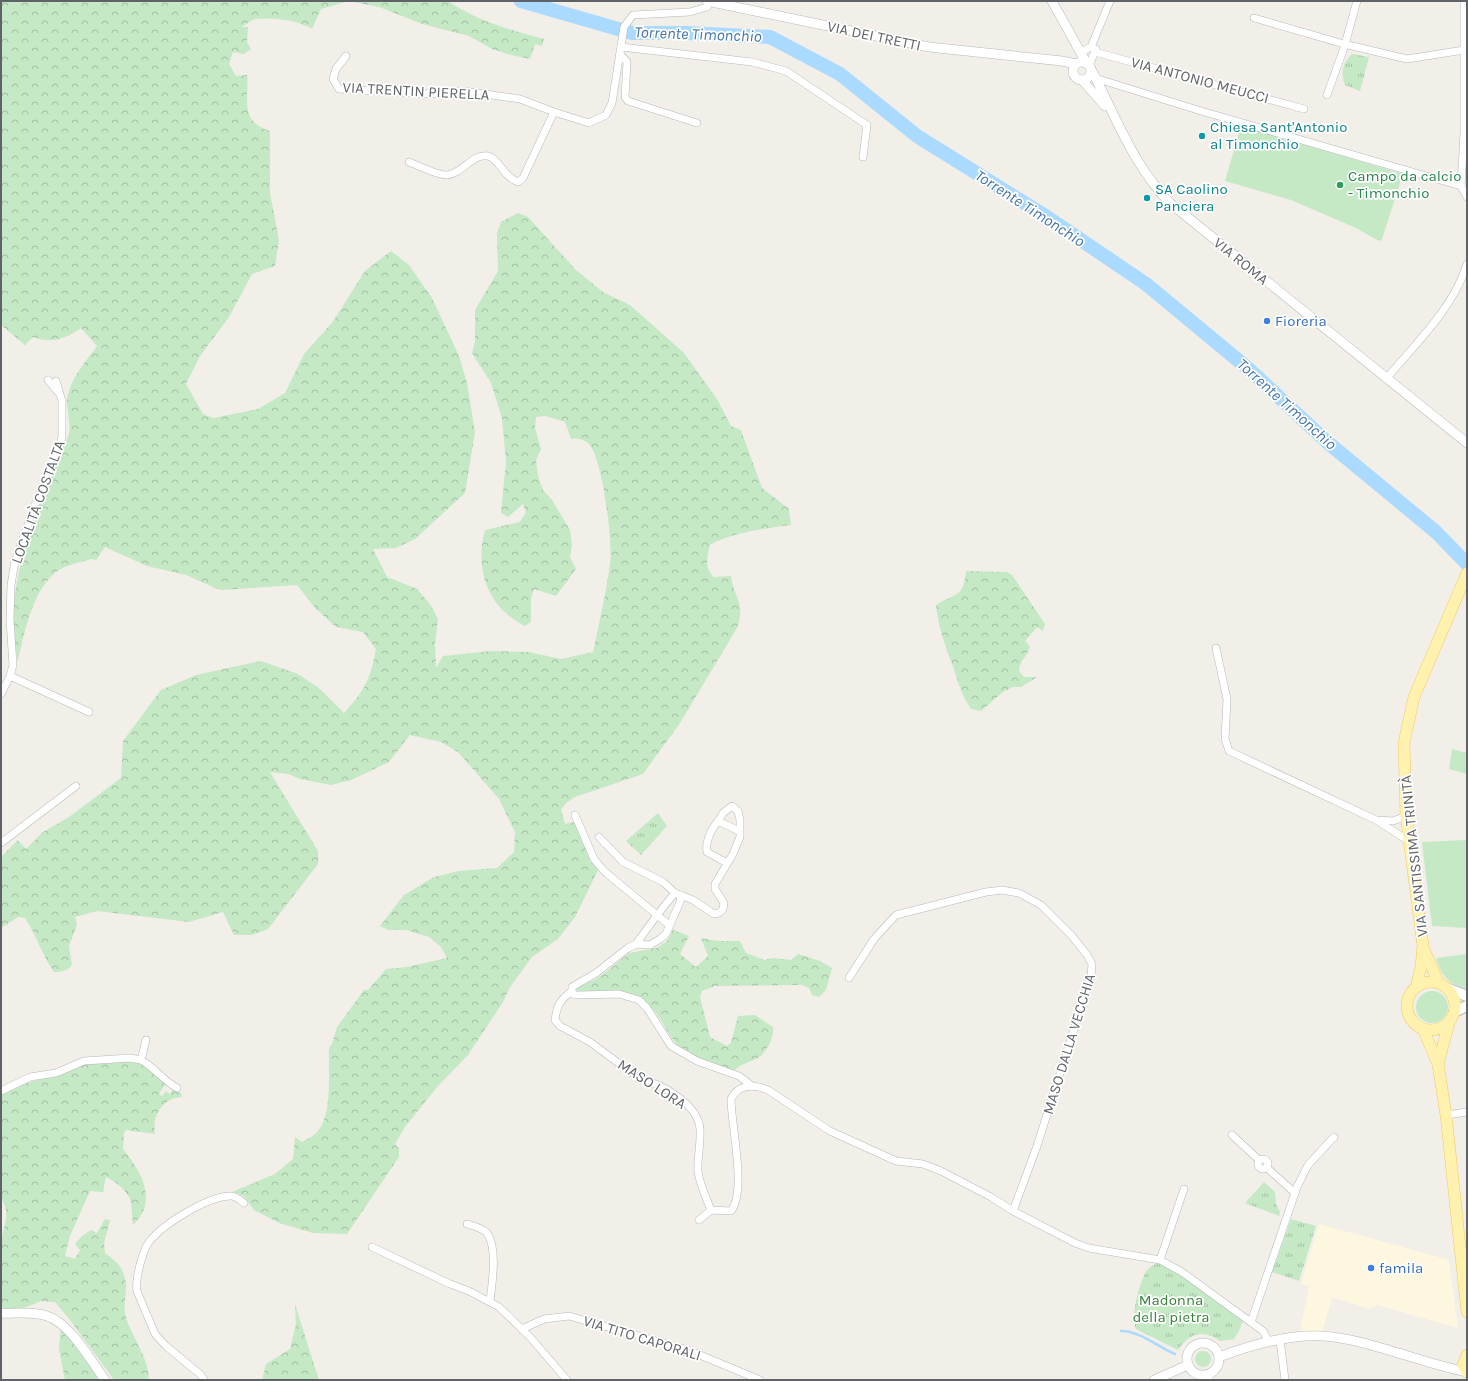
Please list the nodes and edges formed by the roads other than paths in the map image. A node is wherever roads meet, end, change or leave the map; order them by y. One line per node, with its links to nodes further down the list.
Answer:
1 (709, 1): 10 (street, VIA TRENTIN PIERELLA); 14 (street, VIA DEI TRETTI)
2 (1052, 1): 9 (street, VIA ROMA)
3 (1110, 1): 7 (street)
4 (1357, 1): 8 (street)
5 (1464, 1): 11 (street)
6 (1254, 18): 8 (street)
7 (1097, 33): 9 (street); 12 (street)
8 (1344, 44): 11 (street); 17 (street)
9 (1076, 46): 14 (street, VIA ROMA)
10 (621, 47): 19 (street, VIA TRENTIN PIERELLA); 20 (street, VIA TRENTIN PIERELLA); 23 (street)
11 (1464, 50): 22 (street)
12 (1095, 52): 14 (street); 18 (street, VIA ANTONIO MEUCCI)
13 (346, 56): 19 (street, VIA TRENTIN PIERELLA)
14 (1084, 71): 15 (street); 16 (street, VIA ROMA); 21 (street, VIA ROMA)
15 (1121, 87): 16 (street); 25 (street)
16 (1102, 91): 21 (street, VIA ROMA)
17 (1328, 95)
18 (1304, 109)
19 (554, 112): 24 (street)
20 (697, 123)
21 (1117, 124): 28 (street, VIA ROMA)
22 (1465, 134): 25 (street)
23 (863, 157)
24 (409, 162)
25 (1461, 186): 26 (street)
26 (1467, 197)
27 (1467, 264): 28 (street)
28 (1386, 379): 32 (street, VIA ROMA)
29 (48, 380): 31 (street)
30 (56, 381): 31 (street, LOCALITÀ COSTALTA)
31 (61, 396): 35 (street, LOCALITÀ COSTALTA)
32 (1467, 443)
33 (1465, 582): 40 (main road, VIA SANTISSIMA TRINITÀ)
34 (1216, 648): 41 (street)
35 (10, 676): 36 (street, LOCALITÀ COSTALTA); 37 (street)
36 (1, 694)
37 (89, 712)
38 (76, 786): 46 (street)
39 (575, 815): 49 (street)
40 (1406, 816): 41 (street); 45 (main road, VIA SANTISSIMA TRINITÀ)
41 (1376, 820): 45 (street)
42 (718, 821): 43 (street); 43 (street); 47 (street)
43 (739, 831): 47 (street)
44 (599, 837): 48 (street)
45 (1410, 842): 52 (main road, VIA SANTISSIMA TRINITÀ)
46 (1, 843)
47 (727, 863): 48 (street)
48 (678, 894): 49 (street); 50 (street)
49 (656, 914): 50 (street); 51 (street)
50 (669, 925): 51 (street)
51 (636, 944): 57 (street, MASO LORA)
52 (1423, 946): 54 (main road, VIA SANTISSIMA TRINITÀ); 55 (main road, VIA SANTISSIMA TRINITÀ)
53 (849, 978): 77 (street, MASO DALLA VECCHIA)
54 (1439, 983): 55 (main road); 56 (main road, VIA SANTISSIMA TRINITÀ)
55 (1416, 987): 62 (main road, VIA SANTISSIMA TRINITÀ)
56 (1448, 990): 58 (main road); 60 (main road)
57 (572, 991): 66 (street); 76 (street, MASO LORA)
58 (1467, 996)
59 (1467, 1006): 60 (main road)
60 (1454, 1012): 61 (main road, VIA SANTISSIMA TRINITÀ)
61 (1449, 1023): 62 (main road); 65 (main road, VIA SANTISSIMA TRINITÀ)
62 (1423, 1030): 65 (main road, VIA SANTISSIMA TRINITÀ)
63 (146, 1040): 64 (street)
64 (141, 1060): 67 (street); 68 (street)
65 (1438, 1064): 70 (main road, VIA SANTISSIMA TRINITÀ)
66 (752, 1086): 76 (street); 77 (street)
67 (177, 1088)
68 (1, 1091)
69 (1467, 1112): 70 (street)
70 (1446, 1115): 82 (main road, VIA SANTISSIMA TRINITÀ)
71 (1232, 1136): 74 (street)
72 (1334, 1137): 74 (street)
73 (1184, 1189): 81 (street)
74 (1295, 1193): 86 (street)
75 (244, 1203): 97 (street)
76 (711, 1210): 78 (street)
77 (1013, 1211): 81 (street)
78 (699, 1220)
79 (467, 1224): 83 (street)
80 (372, 1247): 83 (street)
81 (1160, 1260): 86 (street)
82 (1466, 1285): 84 (main road, VIA SANTISSIMA TRINITÀ)
83 (490, 1301): 87 (street)
84 (1467, 1312)
85 (1, 1313): 96 (street)
86 (1251, 1322): 89 (street)
87 (522, 1329): 98 (street); 99 (street, VIA TITO CAPORALI)
88 (1280, 1340): 89 (street); 93 (street); 101 (street)
89 (1269, 1342): 90 (street)
90 (1219, 1357): 92 (street); 95 (street)
91 (1465, 1358): 93 (street); 94 (main road)
92 (1188, 1365): 95 (street); 100 (street)
93 (1441, 1367): 94 (street)
94 (1467, 1372)
95 (1209, 1377)
96 (104, 1380)
97 (204, 1380)
98 (567, 1380)
99 (760, 1380)
100 (1154, 1380)
101 (1285, 1380)

